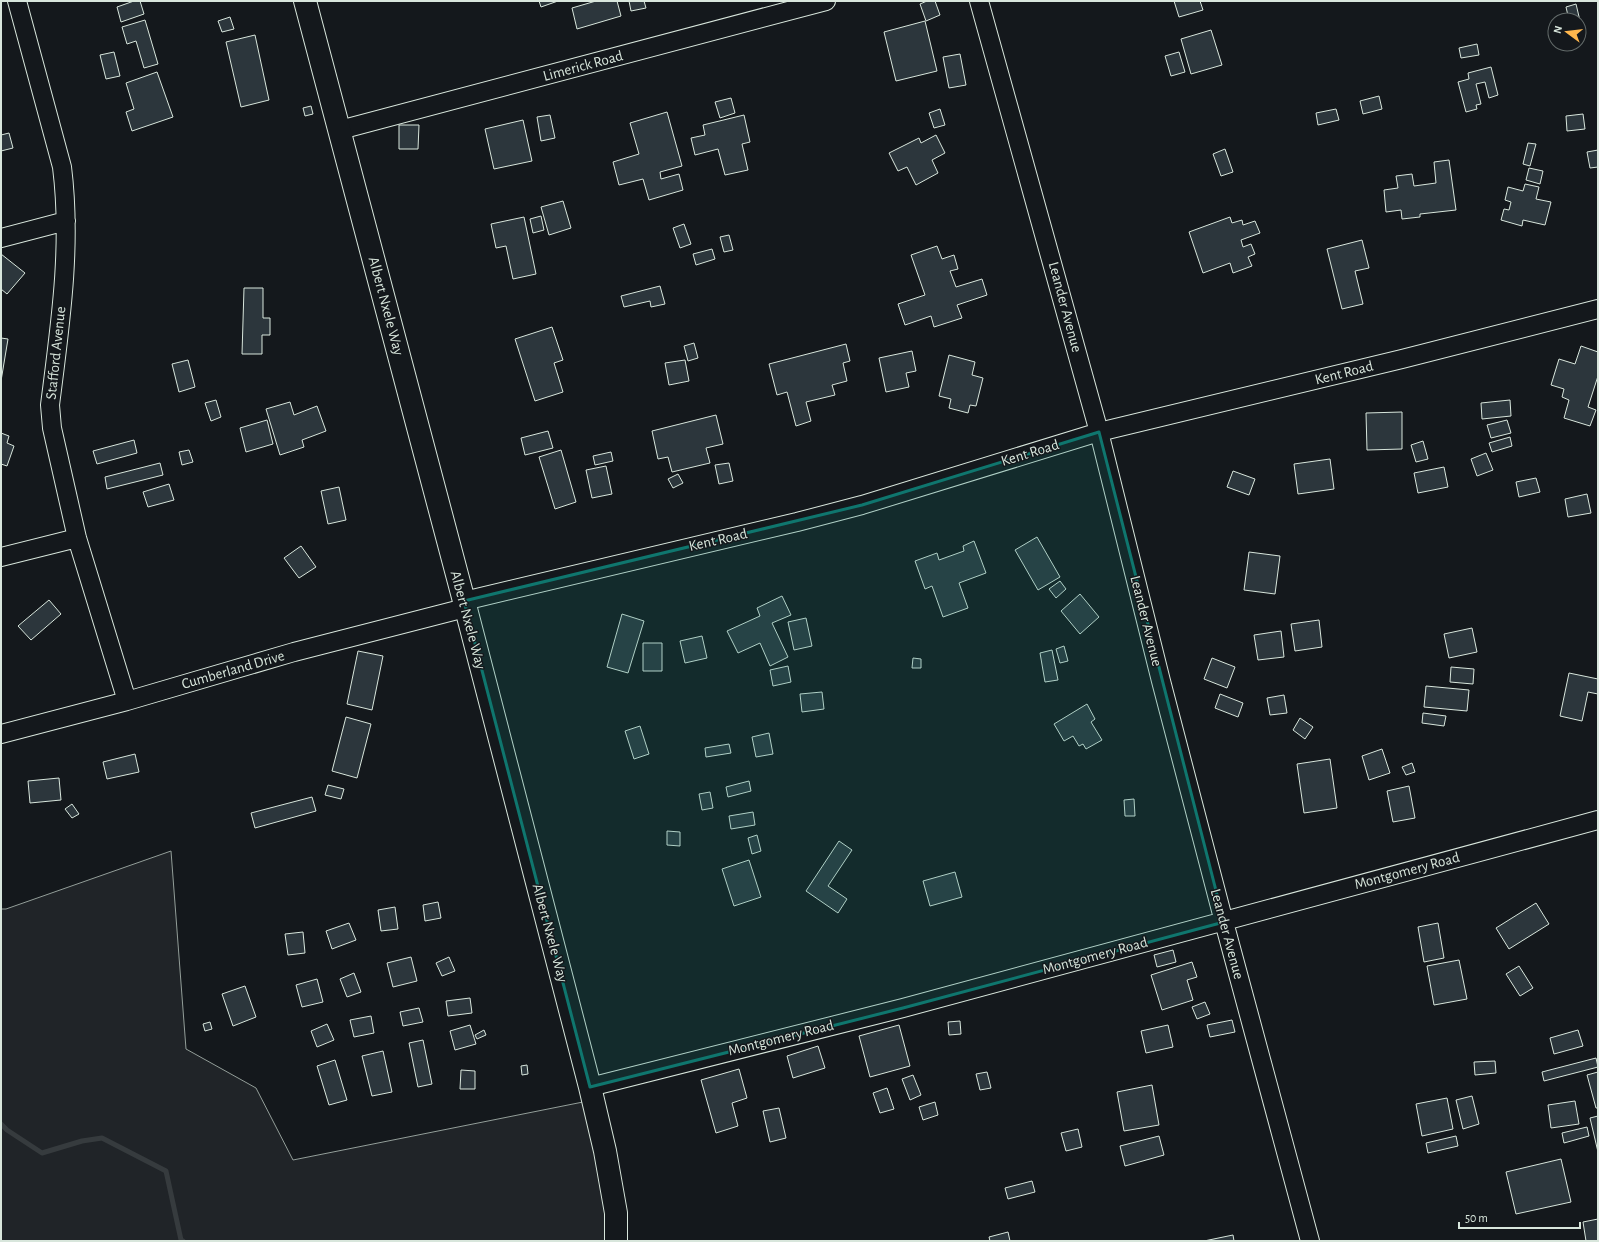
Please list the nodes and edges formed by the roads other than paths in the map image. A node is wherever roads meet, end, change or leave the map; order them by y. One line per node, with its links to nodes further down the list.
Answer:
1 (17, 1): 6 (street, Stafford Avenue)
2 (305, 1): 5 (main road, Albert Nxele Way)
3 (826, 1): 5 (street, Limerick Road)
4 (979, 1): 9 (street, Leander Avenue)
5 (340, 130): 12 (main road, Albert Nxele Way)
6 (66, 221): 7 (street); 10 (street, Stafford Avenue)
7 (1, 238)
8 (1598, 309): 9 (street, Kent Road)
9 (1099, 432): 12 (street, Kent Road); 16 (street, Leander Avenue)
10 (77, 538): 11 (street); 13 (street, Stafford Avenue)
11 (1, 557)
12 (464, 605): 13 (street, Cumberland Drive); 17 (main road, Albert Nxele Way)
13 (127, 701): 14 (street, Cumberland Drive)
14 (1, 734)
15 (1598, 820): 16 (street, Montgomery Road)
16 (1224, 922): 17 (street, Montgomery Road); 19 (street, Leander Avenue)
17 (590, 1087): 18 (main road, Albert Nxele Way)
18 (616, 1241)
19 (1310, 1241)

